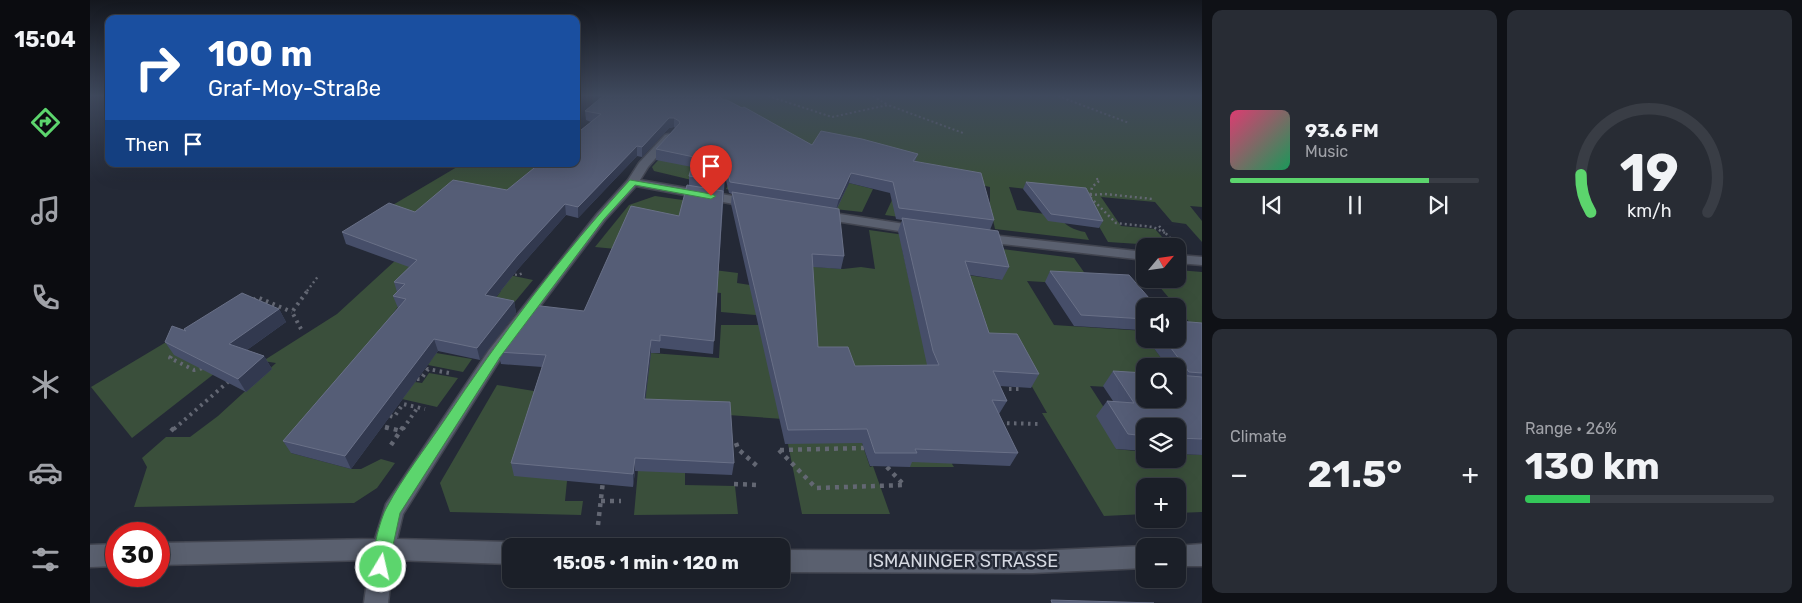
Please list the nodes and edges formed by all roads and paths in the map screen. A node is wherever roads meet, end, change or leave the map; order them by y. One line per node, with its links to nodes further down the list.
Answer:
1 (939, 124): 3 (path)
2 (673, 132): 5 (street)
3 (963, 133)
4 (1097, 178): 6 (path)
5 (633, 182): 8 (street); 50 (street)
6 (1090, 195): 7 (path); 10 (path)
7 (1153, 199)
8 (766, 206)
9 (809, 213): 11 (street)
10 (1159, 226)
11 (931, 231)
12 (963, 236): 13 (street)
13 (1136, 255)
14 (1186, 260): 15 (street)
15 (1202, 261)
16 (528, 270): 17 (path)
17 (503, 273)
18 (319, 275): 20 (path)
19 (250, 302): 20 (path)
20 (292, 312): 21 (path)
21 (301, 329)
22 (180, 345): 23 (path)
23 (209, 366)
24 (428, 369): 26 (path)
25 (232, 378): 35 (path)
26 (417, 379)
27 (1009, 389): 28 (path)
28 (1020, 389)
29 (418, 407): 30 (path); 31 (path); 36 (path)
30 (434, 411)
31 (390, 416)
32 (997, 423): 34 (path)
33 (372, 424): 36 (path)
34 (1040, 424)
35 (171, 431)
36 (401, 431): 38 (path)
37 (736, 444): 40 (path)
38 (391, 445)
39 (864, 448): 41 (path)
40 (757, 466)
41 (886, 466)
42 (604, 472): 44 (path)
43 (598, 478): 44 (path)
44 (604, 478): 47 (path)
45 (734, 484): 46 (path)
46 (759, 485)
47 (601, 501): 48 (path); 49 (path)
48 (621, 501)
49 (598, 525)
50 (383, 550): 51 (street); 52 (street); 59 (street)
51 (502, 553)
52 (170, 554)
53 (105, 555): 55 (street)
54 (1202, 555): 56 (street)
55 (90, 556)
56 (1186, 556)
57 (1136, 557): 58 (street, ISMANINGER STRASSE)
58 (790, 561)
59 (376, 603)

